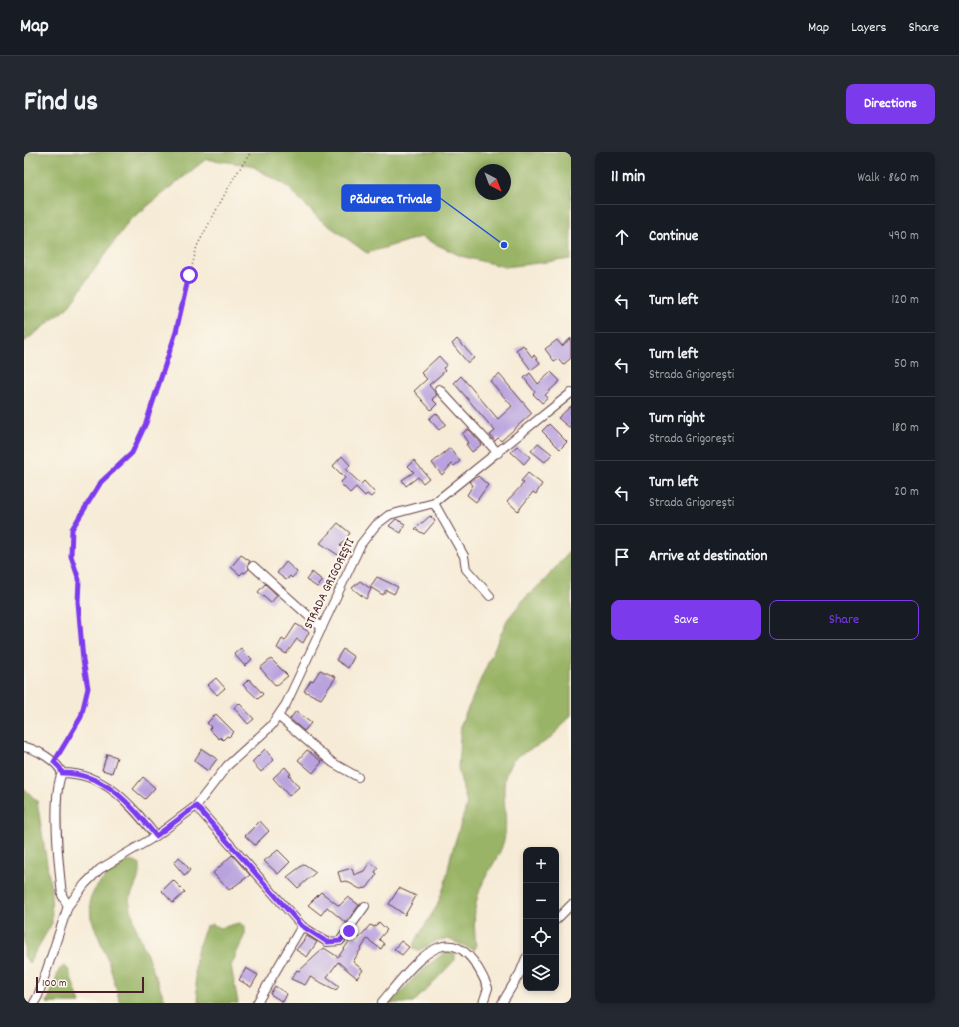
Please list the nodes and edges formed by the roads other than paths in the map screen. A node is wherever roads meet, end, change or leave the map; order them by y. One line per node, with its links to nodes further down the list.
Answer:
1 (439, 389): 3 (street)
2 (571, 393): 3 (street, STRADA GRIGOREȘTI)
3 (498, 453): 4 (street, STRADA GRIGOREȘTI)
4 (434, 503): 6 (street); 7 (street, STRADA GRIGOREȘTI)
5 (253, 566): 7 (street)
6 (490, 596)
7 (322, 628): 8 (street, STRADA GRIGOREȘTI)
8 (278, 716): 11 (street); 12 (street, STRADA GRIGOREȘTI)
9 (24, 747): 10 (street)
10 (62, 773): 13 (street); 14 (street)
11 (358, 777)
12 (196, 806): 13 (street, STRADA GRIGOREȘTI); 18 (street)
13 (156, 836): 14 (street, STRADA GRIGOREȘTI)
14 (68, 906): 21 (street, STRADA GRIGOREȘTI)
15 (365, 906): 18 (street)
16 (571, 906): 17 (street)
17 (557, 919)
18 (302, 926): 22 (street)
19 (523, 966): 24 (street)
20 (382, 1002): 23 (street)
21 (34, 1003)
22 (257, 1003)
23 (483, 1003)
24 (502, 1003)

